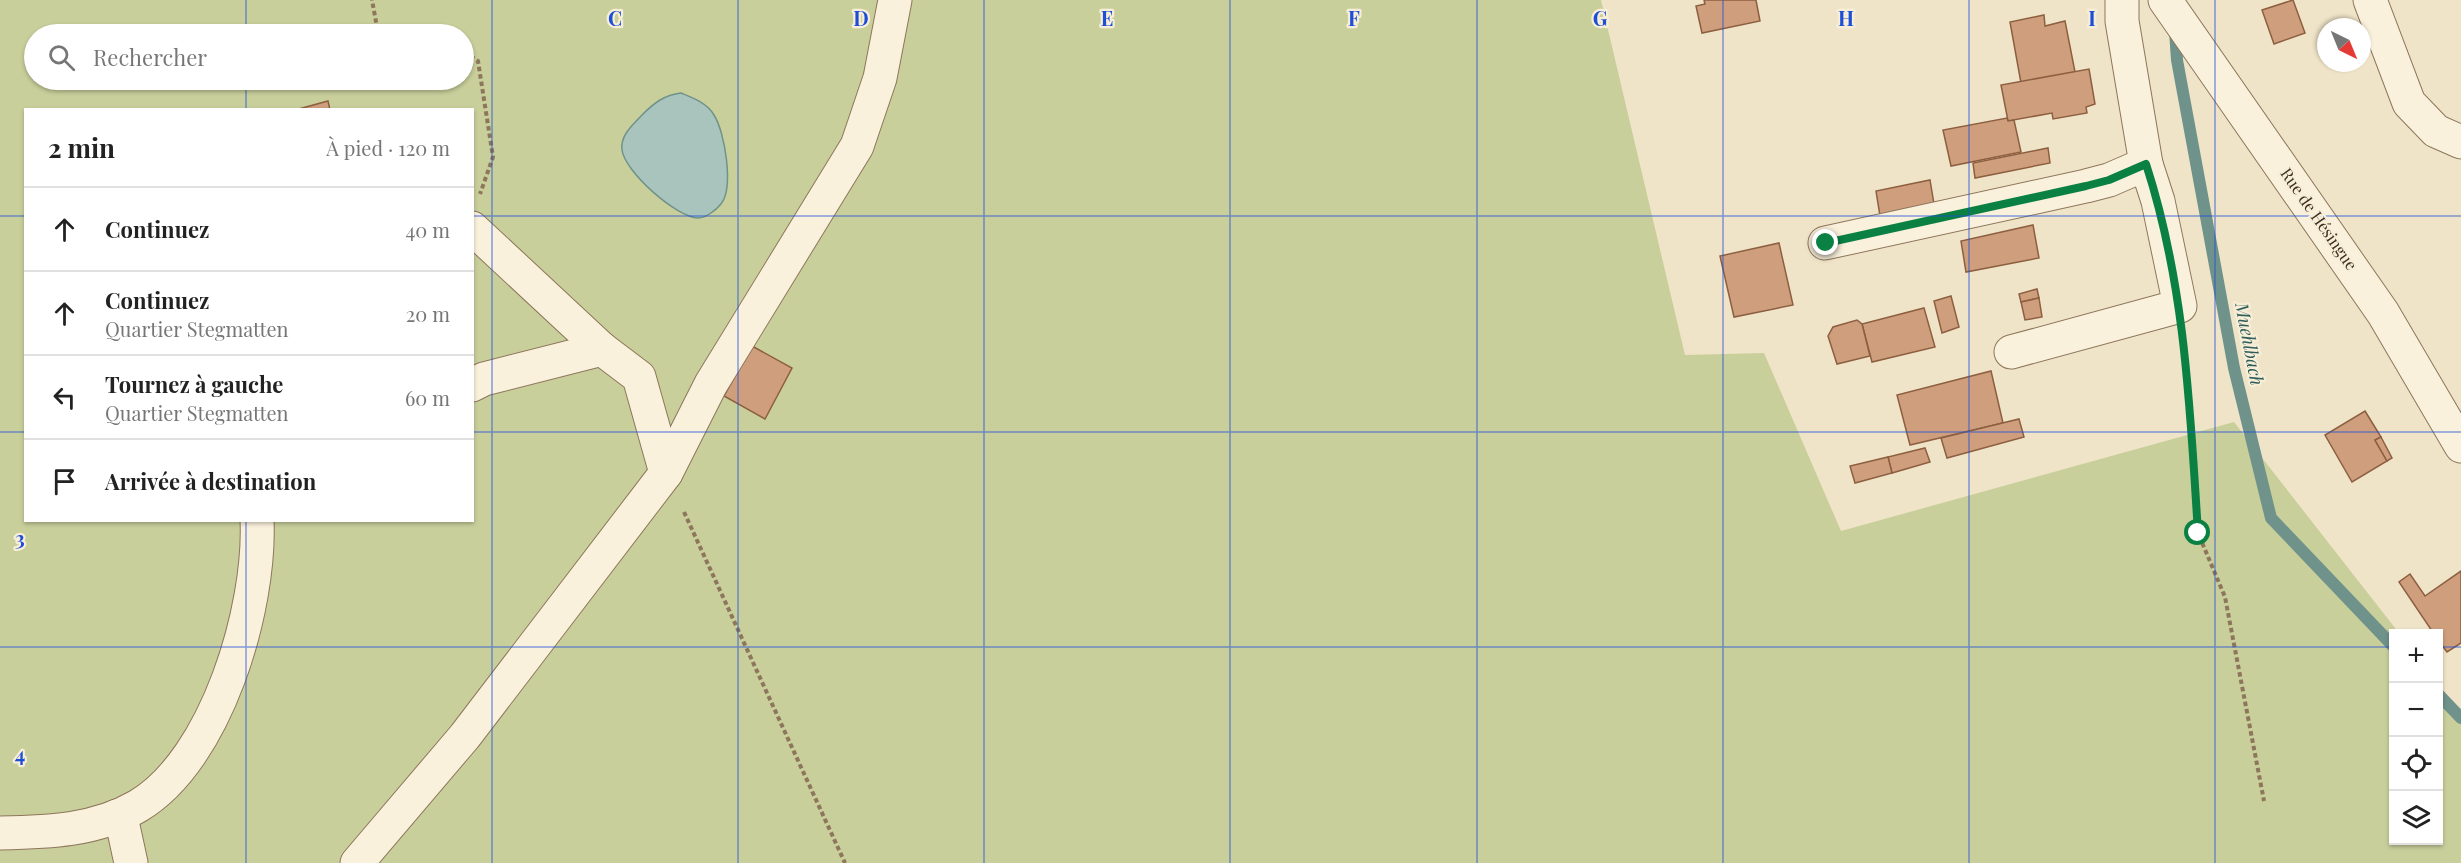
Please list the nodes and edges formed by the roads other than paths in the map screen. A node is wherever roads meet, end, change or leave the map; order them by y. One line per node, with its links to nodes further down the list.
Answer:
1 (895, 0): 13 (street)
2 (2122, 0): 6 (street)
3 (2165, 0): 12 (street, Rue de Hésingue)
4 (2370, 0): 5 (street)
5 (2461, 142)
6 (2146, 164): 8 (street); 10 (street)
7 (476, 213): 9 (street)
8 (1826, 243)
9 (602, 350): 11 (street); 13 (street)
10 (2011, 352)
11 (474, 384)
12 (2461, 446)
13 (666, 473): 18 (street)
14 (257, 522): 15 (street)
15 (117, 816): 16 (street); 17 (street)
16 (0, 832)
17 (131, 863)
18 (357, 863)

